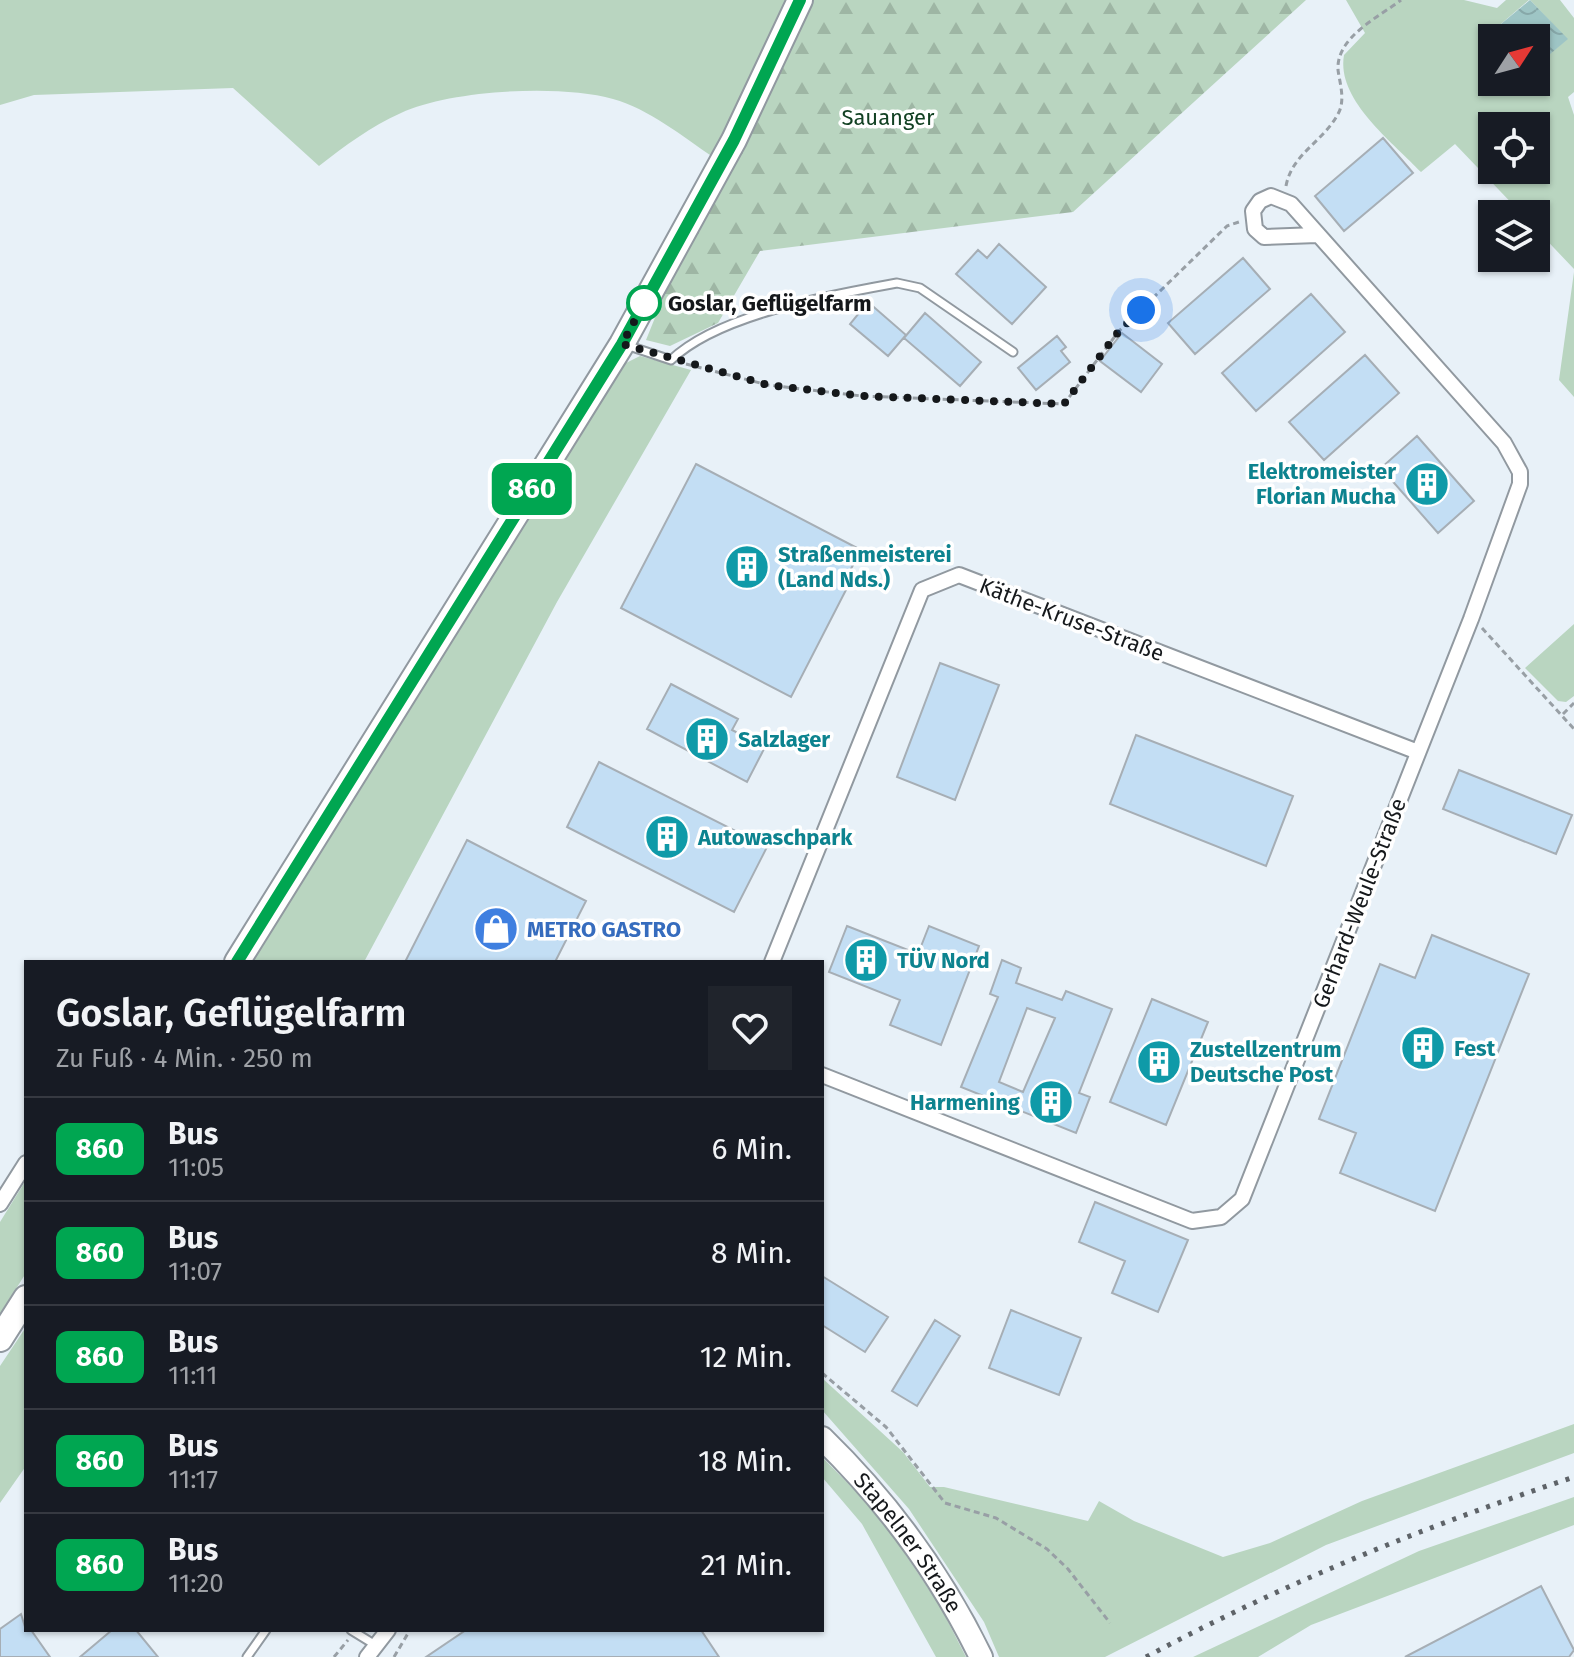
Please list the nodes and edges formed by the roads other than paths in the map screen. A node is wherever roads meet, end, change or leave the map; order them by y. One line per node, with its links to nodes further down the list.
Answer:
1 (800, 0): 3 (main road)
2 (1317, 235): 2 (street, Gerhard-Weule-Straße); 5 (street, Gerhard-Weule-Straße)
3 (622, 344): 4 (lane); 6 (main road)
4 (1013, 352)
5 (1418, 752): 7 (street, Käthe-Kruse-Straße); 8 (street, Gerhard-Weule-Straße)
6 (238, 960)
7 (773, 960)
8 (824, 1076)
9 (24, 1166): 10 (street)
10 (0, 1204)
11 (24, 1301): 12 (main road)
12 (0, 1339)
13 (824, 1440): 19 (street, Stapelner Straße)
14 (265, 1632): 18 (lane)
15 (354, 1632): 17 (lane)
16 (387, 1632): 17 (street)
17 (372, 1652)
18 (247, 1657)
19 (981, 1657)

